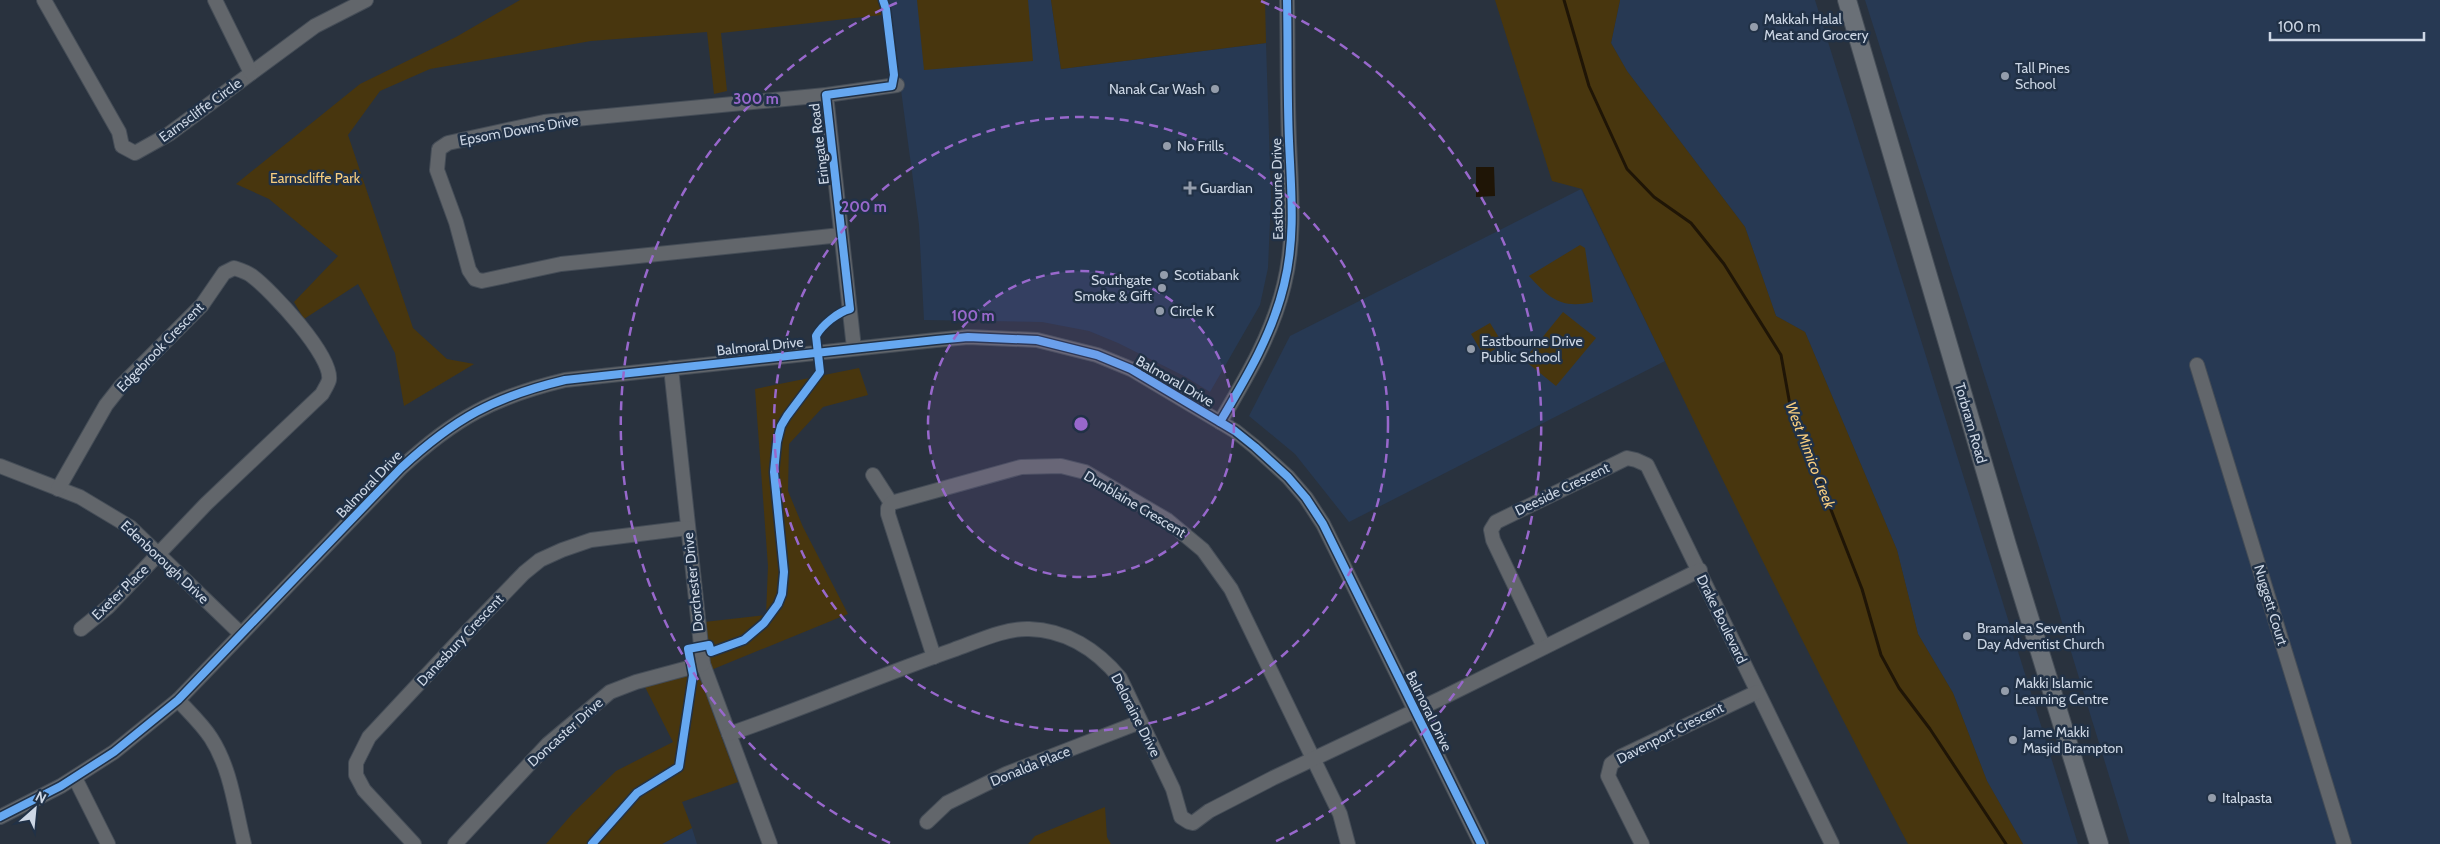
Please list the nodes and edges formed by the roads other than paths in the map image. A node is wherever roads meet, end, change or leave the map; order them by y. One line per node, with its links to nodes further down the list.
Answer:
1 (44, 0): 6 (street, Earnscliffe Circle)
2 (215, 0): 6 (street)
3 (366, 0): 6 (street, Earnscliffe Circle)
4 (1287, 0): 13 (street, Eastbourne Drive)
5 (1846, 0): 44 (main road, Torbram Road)
6 (251, 73)
7 (897, 85): 8 (street, Epsom Downs Drive)
8 (826, 94): 9 (street, Eringate Road); 9 (street, Epsom Downs Drive)
9 (841, 235): 10 (street, Eringate Road)
10 (854, 348): 12 (street, Balmoral Drive); 13 (street, Balmoral Drive)
11 (2197, 366): 45 (street, Nuggett Court)
12 (671, 368): 18 (street, Dorchester Drive); 22 (street, Balmoral Drive)
13 (1220, 422): 28 (street, Balmoral Drive)
14 (0, 466): 16 (street, Edenborough Drive)
15 (873, 474): 17 (street)
16 (58, 489): 19 (street, Edenborough Drive); 19 (street, Edgebrook Crescent)
17 (891, 504): 24 (street); 31 (street, Dunblaine Crescent)
18 (687, 528): 25 (street, Dorchester Drive); 37 (street, Danesbury Crescent)
19 (159, 554): 21 (street, Exeter Place); 22 (street, Edenborough Drive)
20 (1700, 570): 23 (street, Drake Boulevard); 23 (street, Deeside Crescent); 26 (street, Drake Boulevard)
21 (81, 629)
22 (241, 634): 27 (street, Balmoral Drive)
23 (1544, 647): 28 (street, Drake Boulevard)
24 (934, 657): 29 (street, Deloraine Drive); 30 (street, Deloraine Drive)
25 (703, 664): 30 (street, Dorchester Drive); 38 (street, Doncaster Drive)
26 (1757, 692): 42 (street, Davenport Crescent); 43 (street, Drake Boulevard)
27 (178, 700): 32 (street, Balmoral Drive); 36 (street)
28 (1416, 711): 31 (street, Deloraine Drive); 41 (street, Balmoral Drive)
29 (1140, 722): 31 (street, Deloraine Drive); 34 (street, Donalda Place)
30 (729, 734): 39 (street, Dorchester Drive)
31 (1313, 759): 40 (street, Dunblaine Crescent)
32 (75, 778): 33 (street, Balmoral Drive); 35 (street)
33 (0, 817)
34 (927, 822)
35 (108, 844)
36 (244, 844)
37 (414, 844)
38 (455, 844)
39 (770, 844)
40 (1348, 844)
41 (1481, 844)
42 (1642, 844)
43 (1832, 844)
44 (2098, 844)
45 (2344, 844)

